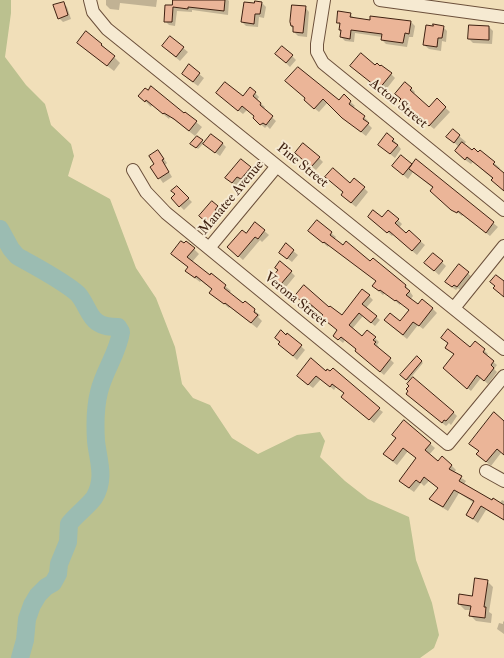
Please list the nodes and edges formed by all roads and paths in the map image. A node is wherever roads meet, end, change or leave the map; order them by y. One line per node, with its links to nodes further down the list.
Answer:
1 (90, 0): 5 (street, Pine Street)
2 (324, 0): 7 (street, Acton Street)
3 (380, 0): 4 (street)
4 (504, 16)
5 (278, 166): 9 (street, Manatee Avenue); 10 (street, Pine Street)
6 (133, 170): 9 (street, Verona Street)
7 (504, 210)
8 (504, 246): 10 (street)
9 (209, 248): 12 (street, Verona Street)
10 (454, 308): 11 (street, Pine Street)
11 (504, 349)
12 (504, 376)
13 (486, 471): 14 (street)
14 (504, 481)

